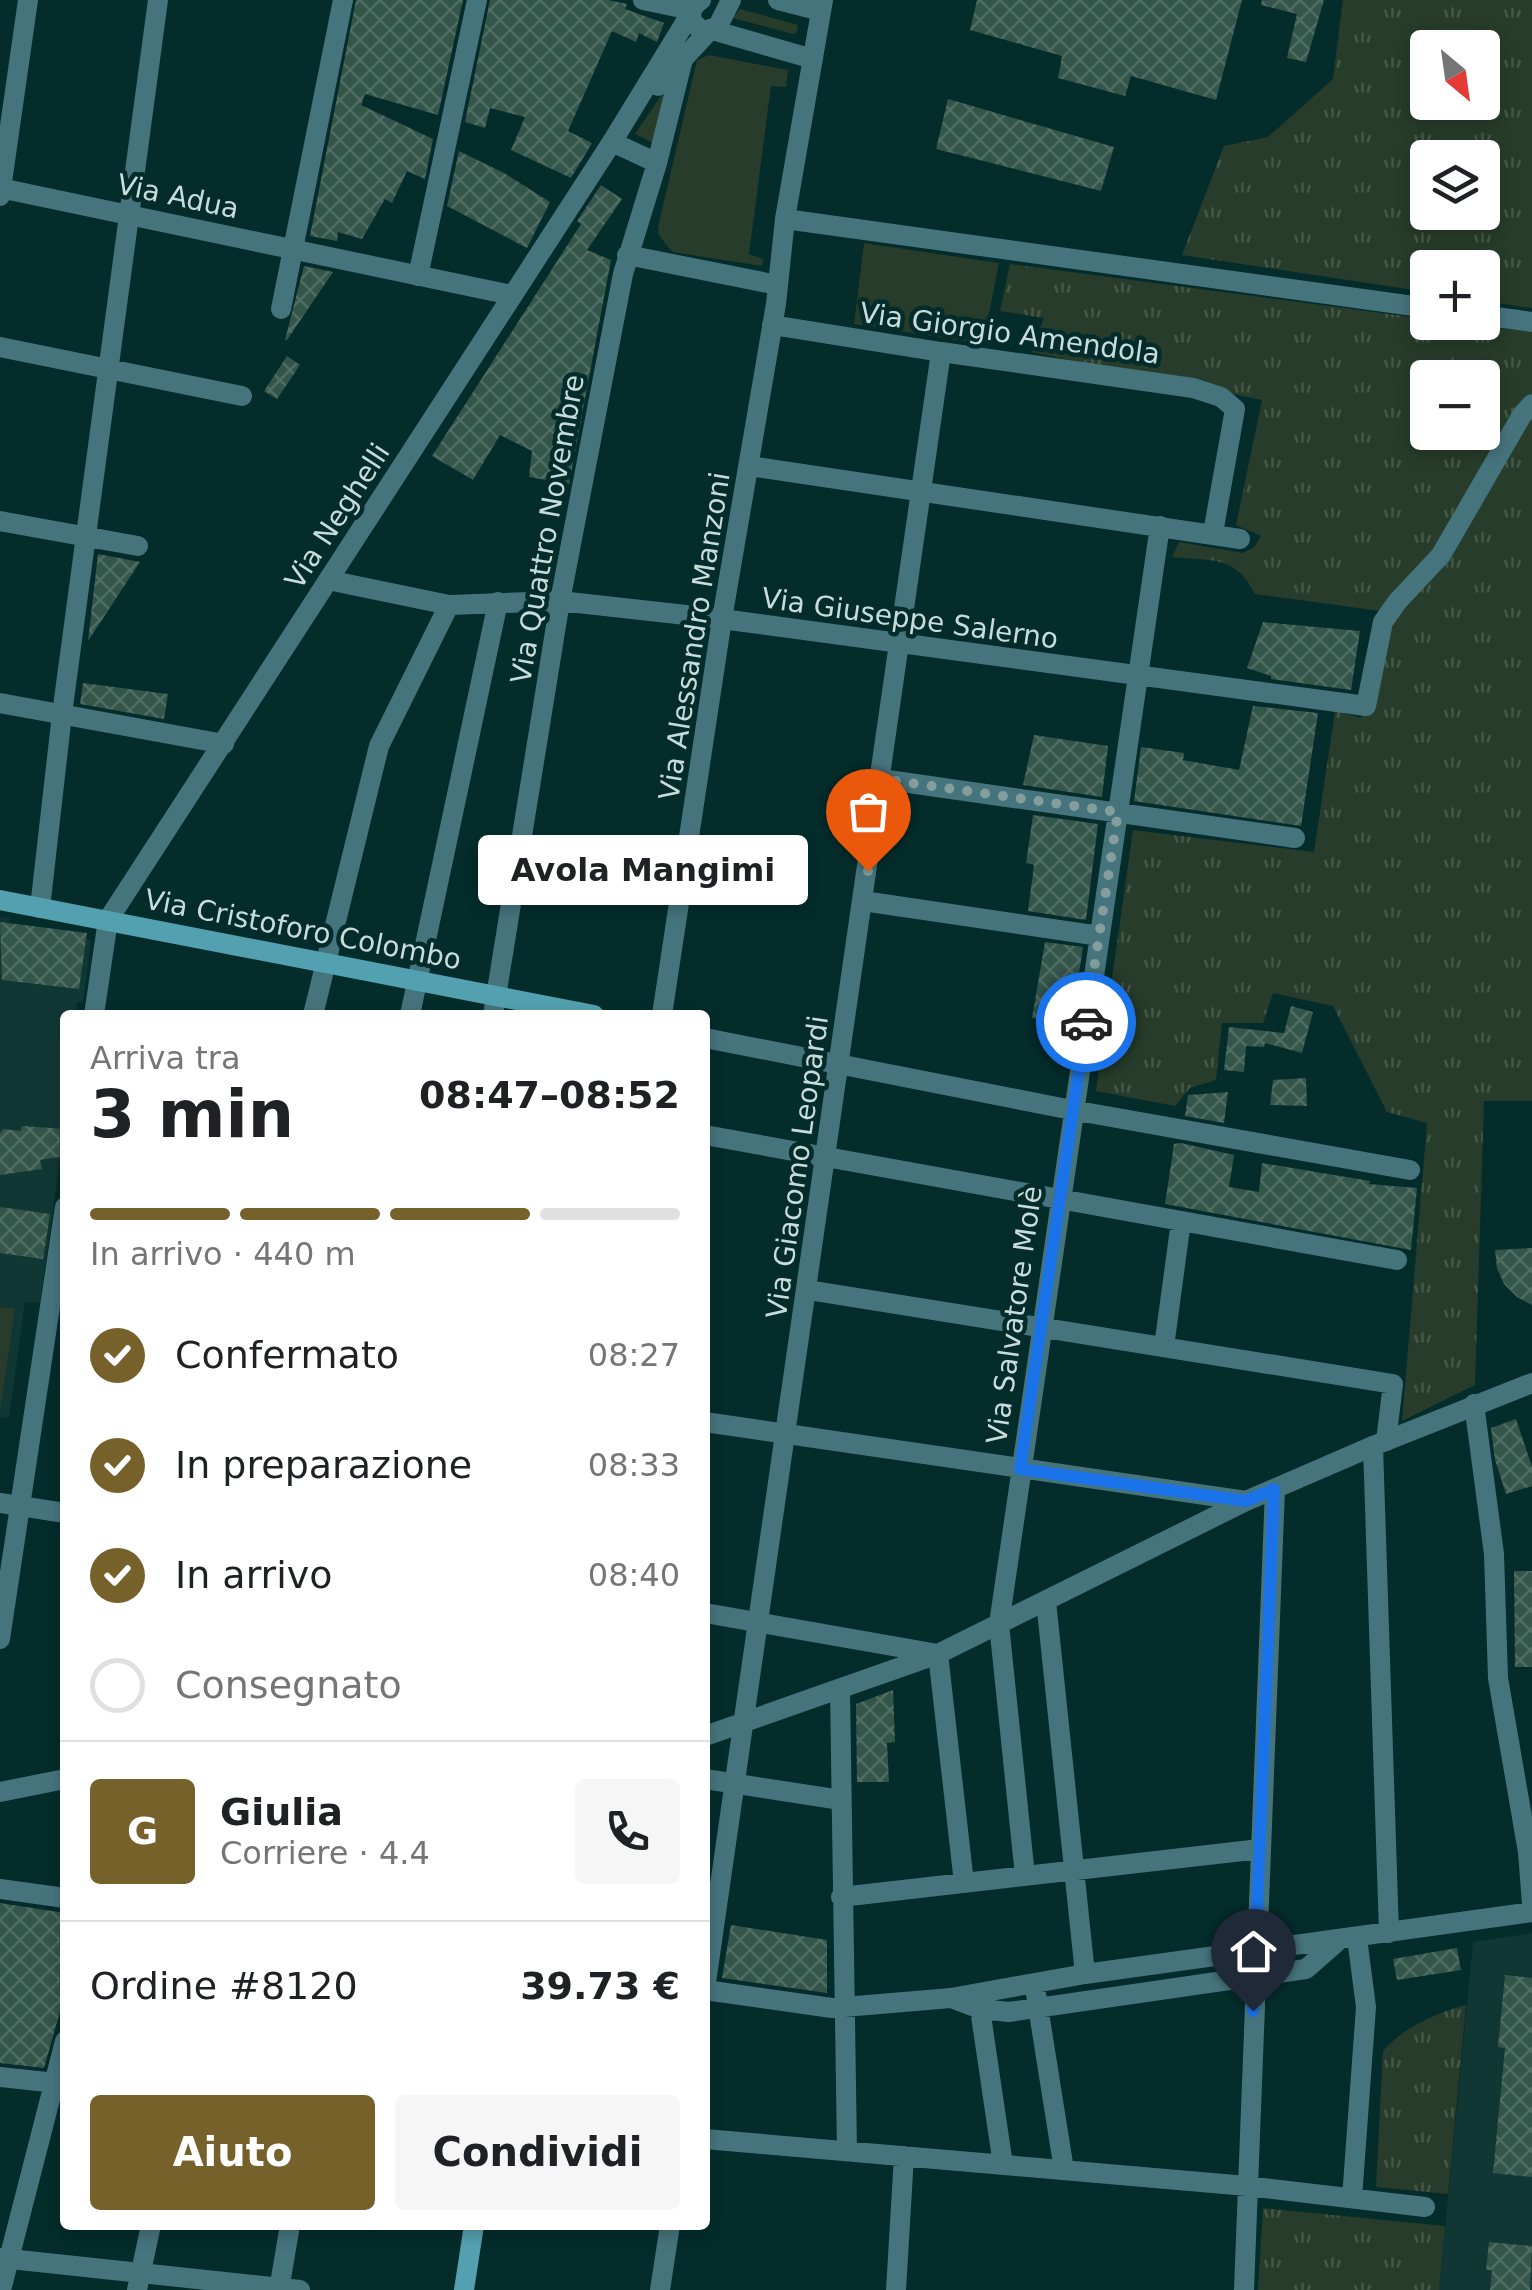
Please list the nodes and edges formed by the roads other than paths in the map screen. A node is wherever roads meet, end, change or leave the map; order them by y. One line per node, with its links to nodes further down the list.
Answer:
1 (28, 0): 13 (street)
2 (158, 0): 15 (street)
3 (342, 0): 17 (street)
4 (477, 0): 19 (street)
5 (643, 0): 8 (street)
6 (778, 0): 7 (street)
7 (822, 5): 9 (street, Via Alessandro Manzoni)
8 (706, 10): 9 (street); 10 (street); 11 (street)
9 (813, 58): 16 (street, Via Alessandro Manzoni)
10 (683, 59): 11 (street); 12 (street, Via Quattro Novembre)
11 (612, 142): 12 (street); 21 (street, Via Neghelli)
12 (656, 163): 18 (street, Via Quattro Novembre)
13 (1, 188): 14 (street); 15 (street, Via Adua)
14 (0, 196)
15 (130, 213): 17 (street, Via Adua); 29 (street)
16 (785, 219): 20 (street, Via Alessandro Manzoni); 22 (street)
17 (292, 250): 19 (street, Via Adua); 23 (street)
18 (628, 255): 20 (street); 41 (street, Via Quattro Novembre)
19 (418, 276): 21 (street, Via Adua)
20 (778, 284): 26 (street, Via Alessandro Manzoni)
21 (511, 295): 40 (street, Via Neghelli)
22 (1410, 306)
23 (281, 309)
24 (1500, 318): 25 (street)
25 (1532, 322)
26 (772, 325): 28 (street, Via Giorgio Amendola); 32 (street, Via Alessandro Manzoni)
27 (0, 347): 29 (street)
28 (941, 352): 33 (street, Via Giacomo Leopardi); 36 (street, Via Giorgio Amendola)
29 (109, 369): 30 (street); 38 (street)
30 (242, 396)
31 (1532, 404): 46 (street, Via Giuseppe Salerno)
32 (749, 466): 33 (street); 44 (street, Via Alessandro Manzoni)
33 (922, 492): 35 (street); 45 (street, Via Giacomo Leopardi)
34 (0, 521): 38 (street)
35 (1160, 526): 36 (street); 46 (street, Via Salvatore Molè)
36 (1213, 533): 37 (street)
37 (1240, 538)
38 (88, 539): 39 (street); 48 (street)
39 (138, 546)
40 (328, 580): 43 (street, Via Giuseppe Salerno); 49 (street, Via Neghelli)
41 (560, 601): 42 (street, Via Giuseppe Salerno); 44 (street, Via Giuseppe Salerno); 60 (street, Via Quattro Novembre)
42 (498, 602): 43 (street, Via Giuseppe Salerno); 59 (street)
43 (449, 605): 58 (street)
44 (722, 620): 45 (street, Via Giuseppe Salerno); 65 (street, Via Alessandro Manzoni)
45 (900, 646): 46 (street, Via Giuseppe Salerno); 50 (street, Via Giacomo Leopardi)
46 (1138, 676): 51 (street, Via Salvatore Molè)
47 (0, 703): 48 (street)
48 (62, 714): 49 (street); 55 (street)
49 (224, 744): 56 (street, Via Neghelli)
50 (881, 779): 51 (street); 54 (street, Via Giacomo Leopardi)
51 (1118, 812): 52 (street); 57 (street, Via Salvatore Molè)
52 (1295, 838)
53 (0, 900): 55 (main road, Via Cristoforo Colombo)
54 (864, 902): 57 (street); 67 (street, Via Giacomo Leopardi)
55 (40, 908): 56 (main road, Via Cristoforo Colombo)
56 (108, 920): 58 (main road, Via Cristoforo Colombo); 61 (street)
57 (1100, 936): 68 (street, Via Salvatore Molè)
58 (325, 962): 59 (main road, Via Cristoforo Colombo); 62 (street)
59 (418, 980): 60 (main road, Via Cristoforo Colombo); 63 (street)
60 (494, 1005): 64 (main road, Via Cristoforo Colombo)
61 (95, 1010)
62 (314, 1010)
63 (411, 1010)
64 (544, 1010)
65 (663, 1010)
66 (710, 1039): 67 (street)
67 (839, 1065): 68 (street); 70 (street, Via Giacomo Leopardi)
68 (1072, 1110): 71 (street); 72 (street, Via Salvatore Molè)
69 (710, 1136): 70 (street)
70 (824, 1157): 72 (street); 76 (street, Via Giacomo Leopardi)
71 (1410, 1170)
72 (1059, 1199): 73 (street); 77 (street, Via Salvatore Molè)
73 (1181, 1221): 74 (street); 79 (street)
74 (1397, 1260)
75 (60, 1278): 78 (street)
76 (808, 1290): 77 (street); 83 (street, Via Giacomo Leopardi)
77 (1041, 1328): 79 (street); 85 (street, Via Salvatore Molè)
78 (56, 1334): 88 (street)
79 (1164, 1347): 84 (street)
80 (1532, 1383): 81 (street)
81 (1474, 1404): 84 (street); 111 (street)
82 (710, 1423): 83 (street)
83 (787, 1434): 85 (street); 92 (street, Via Giacomo Leopardi)
84 (1380, 1443): 86 (street); 113 (street)
85 (1020, 1469): 87 (street); 93 (street, Via Salvatore Molè)
86 (1274, 1489): 87 (street); 104 (street)
87 (1246, 1501): 90 (street)
88 (10, 1504): 89 (street); 94 (street)
89 (60, 1512)
90 (1046, 1601): 93 (street); 105 (street)
91 (710, 1614): 92 (street)
92 (760, 1622): 95 (street); 97 (street, Via Giacomo Leopardi)
93 (999, 1624): 95 (street); 106 (street, Via Salvatore Molè)
94 (0, 1640)
95 (938, 1654): 96 (street); 107 (street)
96 (840, 1690): 97 (street); 103 (street)
97 (743, 1722): 98 (street); 101 (street, Via Giacomo Leopardi)
98 (710, 1734)
99 (60, 1780): 102 (street)
100 (710, 1780): 101 (street)
101 (734, 1784): 103 (street); 116 (street, Via Giacomo Leopardi)
102 (0, 1792)
103 (841, 1800): 110 (street)
104 (1260, 1848): 105 (street); 115 (street)
105 (1074, 1870): 106 (street); 117 (street)
106 (1024, 1876): 107 (street)
107 (964, 1883): 110 (street)
108 (0, 1889): 109 (street)
109 (60, 1897)
110 (841, 1897): 123 (street)
111 (1532, 1904)
112 (1532, 1912): 113 (street)
113 (1389, 1933): 114 (street)
114 (1348, 1939): 115 (street); 118 (street); 133 (street)
115 (1255, 1952): 117 (street); 118 (street)
116 (710, 1954)
117 (1085, 1974): 119 (street)
118 (1254, 1976): 122 (street); 132 (street)
119 (1034, 1982): 121 (street); 122 (street)
120 (710, 1991): 123 (street)
121 (950, 1998): 123 (street); 124 (street)
122 (1038, 2006): 124 (street); 131 (street)
123 (844, 2007): 128 (street)
124 (980, 2010): 130 (street)
125 (0, 2077): 126 (street)
126 (60, 2084): 139 (street)
127 (710, 2139): 128 (street)
128 (847, 2151): 129 (street)
129 (904, 2156): 130 (street); 145 (street)
130 (1003, 2165): 131 (street)
131 (1064, 2170): 132 (street)
132 (1247, 2186): 133 (street); 146 (street)
133 (1352, 2198): 134 (street)
134 (1425, 2207)
135 (149, 2230): 140 (street)
136 (290, 2230): 141 (street)
137 (473, 2230): 143 (main road)
138 (669, 2230): 144 (street)
139 (4, 2259): 140 (street); 142 (street)
140 (139, 2282): 141 (street)
141 (286, 2289)
142 (1, 2290)
143 (464, 2290)
144 (660, 2290)
145 (896, 2290)
146 (1244, 2290)

